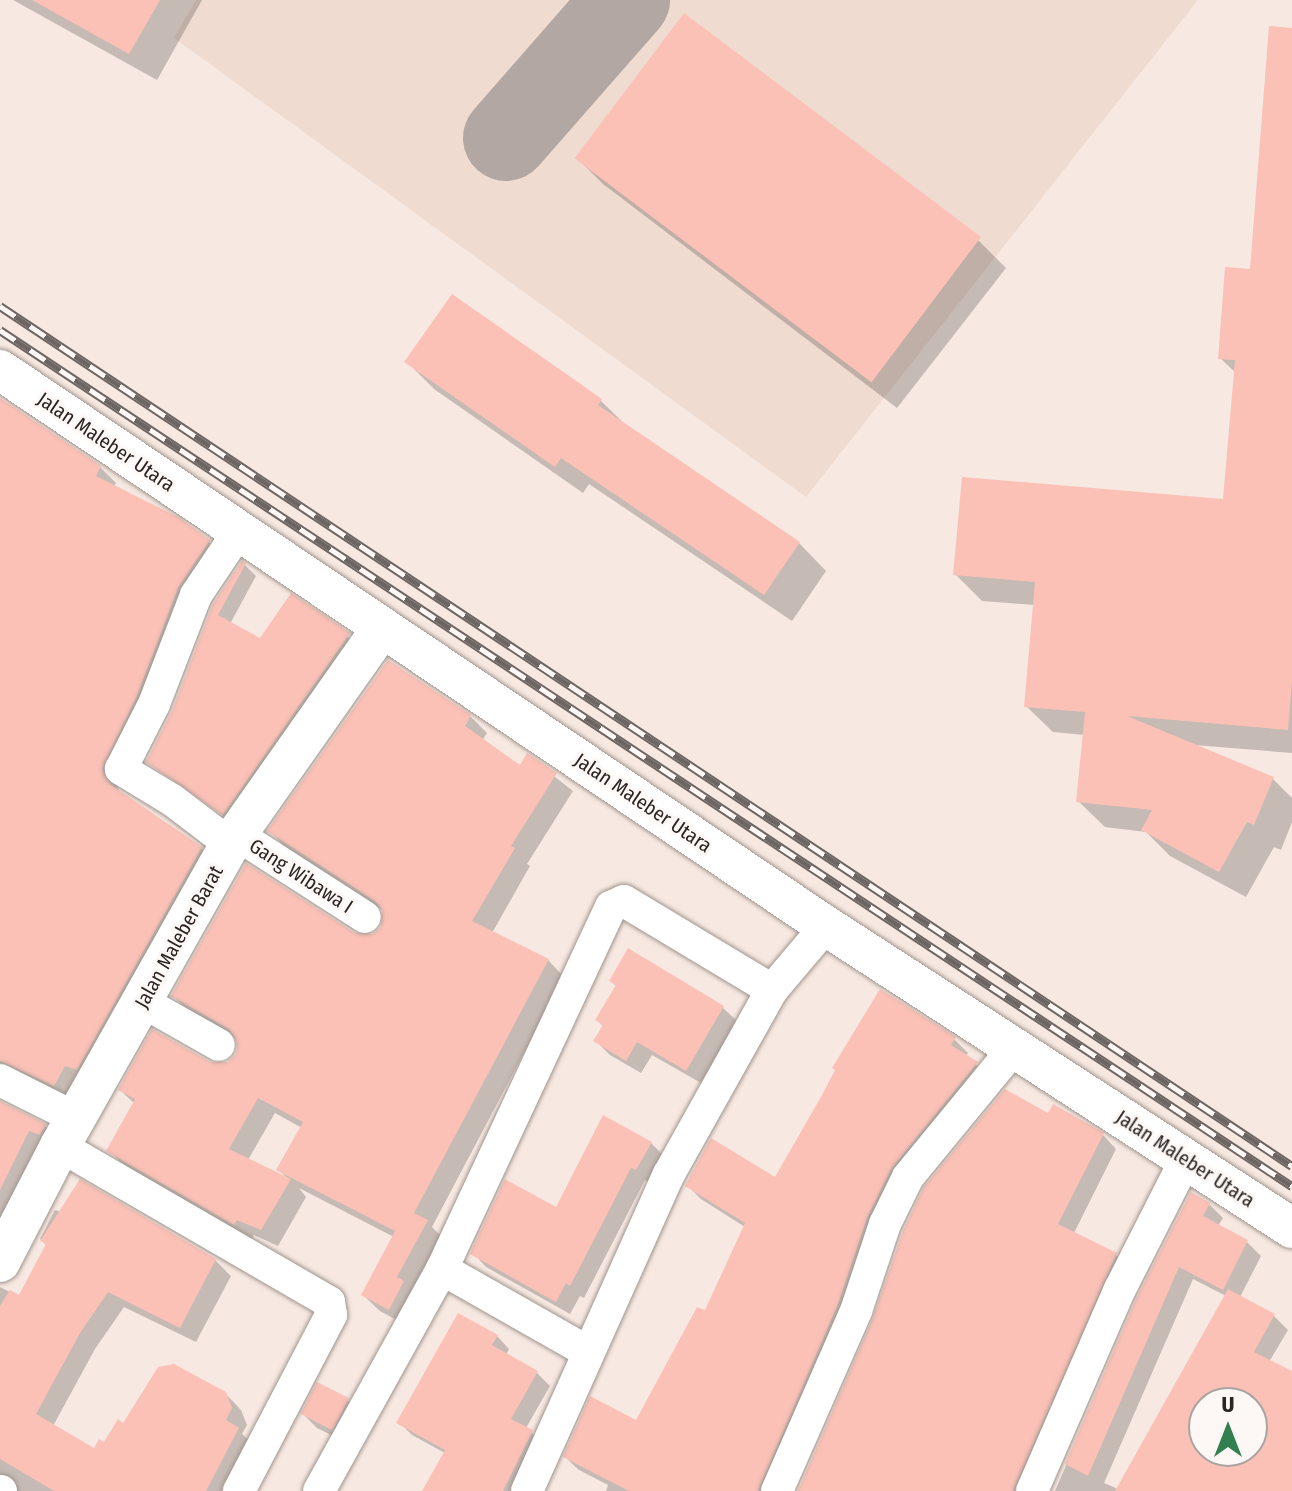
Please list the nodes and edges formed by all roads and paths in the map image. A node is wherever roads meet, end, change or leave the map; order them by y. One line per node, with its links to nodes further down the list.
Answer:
1 (0, 370): 2 (street, Jalan Maleber Utara)
2 (239, 531): 3 (street, Jalan Maleber Utara); 4 (street, Gang Wibawa I)
3 (382, 628): 4 (street, Jalan Maleber Barat); 6 (street, Jalan Maleber Utara)
4 (233, 839): 5 (street, Gang Wibawa I); 8 (street, Jalan Maleber Barat)
5 (365, 917)
6 (826, 926): 7 (street); 10 (street, Jalan Maleber Utara)
7 (772, 990): 16 (street); 17 (street)
8 (143, 1002): 9 (street); 12 (street, Jalan Maleber Barat)
9 (219, 1045)
10 (1014, 1048): 13 (street, Jalan Maleber Utara); 21 (street)
11 (0, 1080): 12 (street)
12 (68, 1132): 15 (street, Jalan Maleber Barat); 18 (street)
13 (1186, 1159): 14 (street, Jalan Maleber Utara); 22 (street)
14 (1292, 1228)
15 (0, 1262)
16 (442, 1269): 17 (street); 19 (street)
17 (588, 1352): 20 (street)
18 (239, 1491)
19 (319, 1491)
20 (527, 1491)
21 (777, 1491)
22 (1032, 1491)

